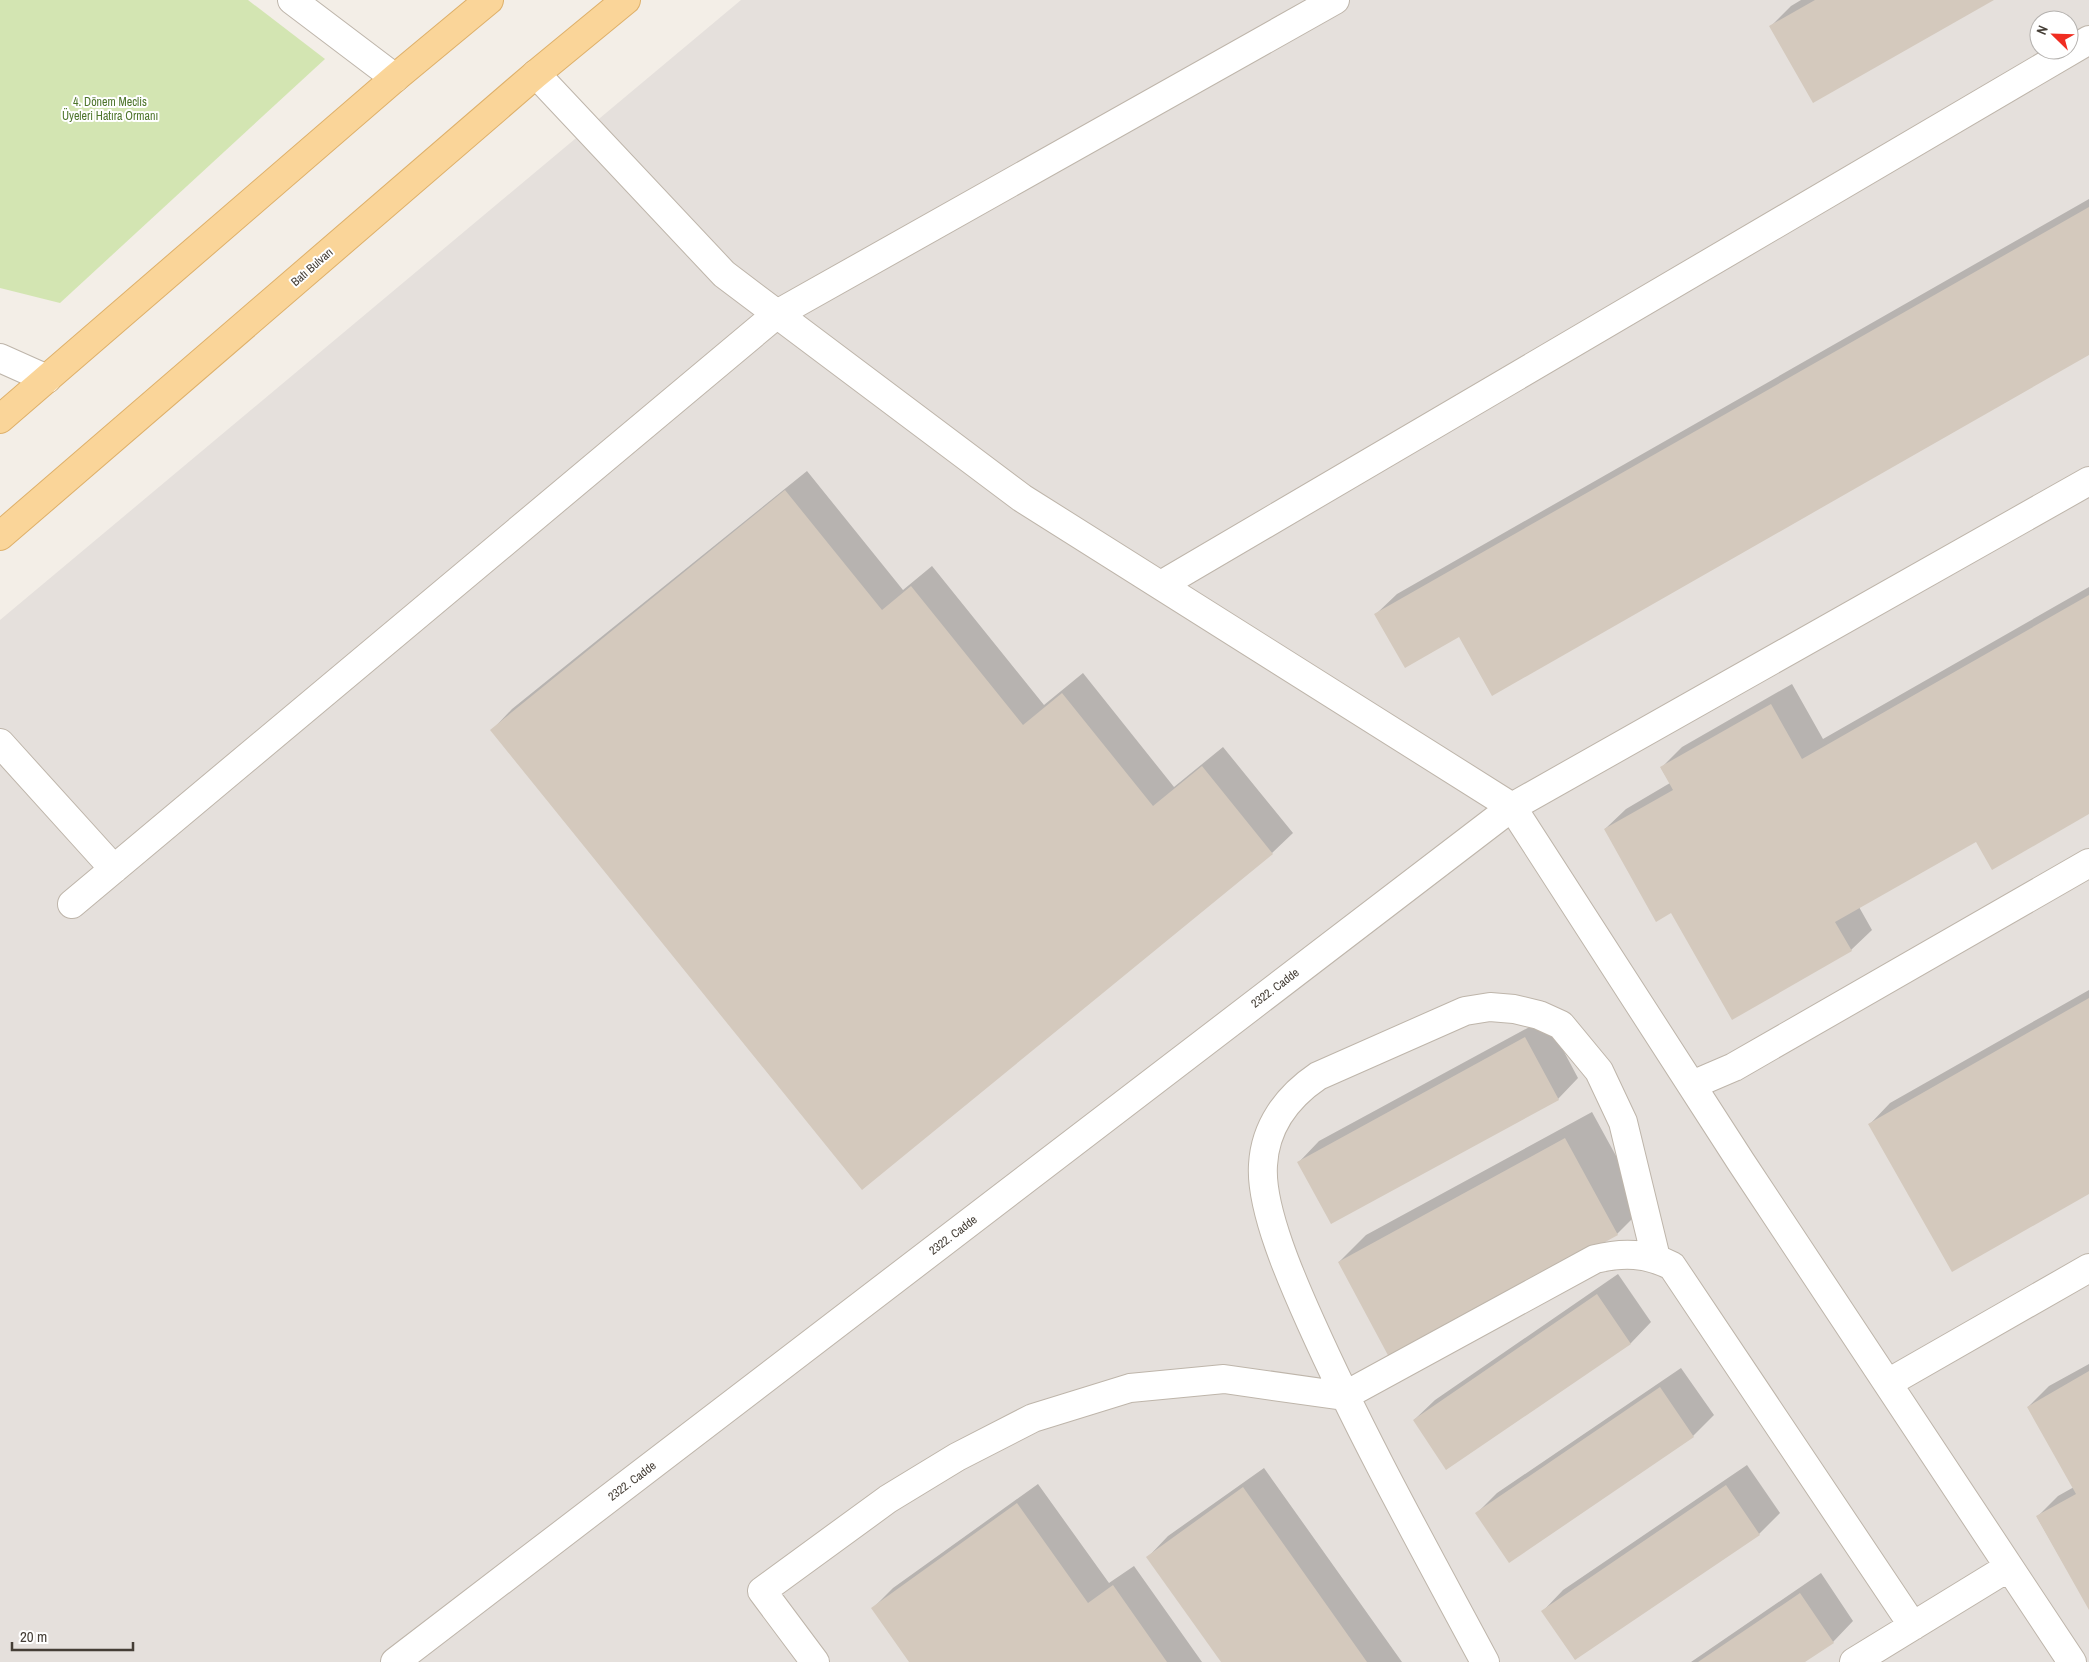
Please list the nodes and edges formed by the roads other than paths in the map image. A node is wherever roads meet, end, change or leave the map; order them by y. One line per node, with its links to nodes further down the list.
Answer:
1 (292, 0): 7 (street)
2 (490, 0): 7 (main road)
3 (626, 0): 6 (main road, Batı Bulvarı)
4 (1335, 0): 8 (street)
5 (2089, 40): 14 (street)
6 (536, 74): 8 (street); 13 (main road, Batı Bulvarı)
7 (394, 78): 10 (main road)
8 (777, 314): 14 (street); 18 (street)
9 (0, 358): 10 (street)
10 (47, 379): 11 (main road)
11 (0, 420)
12 (2089, 482): 16 (street, 2322. Cadde)
13 (0, 536)
14 (1161, 585): 16 (street)
15 (0, 743): 18 (street)
16 (1512, 807): 20 (street); 27 (street, 2322. Cadde)
17 (2089, 863): 20 (street)
18 (114, 869): 19 (street)
19 (72, 904)
20 (1692, 1085): 23 (street)
21 (1656, 1258): 24 (street); 24 (street); 26 (street)
22 (2089, 1268): 23 (street)
23 (1888, 1383): 25 (street)
24 (1344, 1396): 28 (street); 29 (street)
25 (2009, 1567): 26 (street); 31 (street)
26 (1913, 1626): 30 (street)
27 (395, 1662)
28 (815, 1662)
29 (1485, 1662)
30 (1854, 1662)
31 (2072, 1662)

